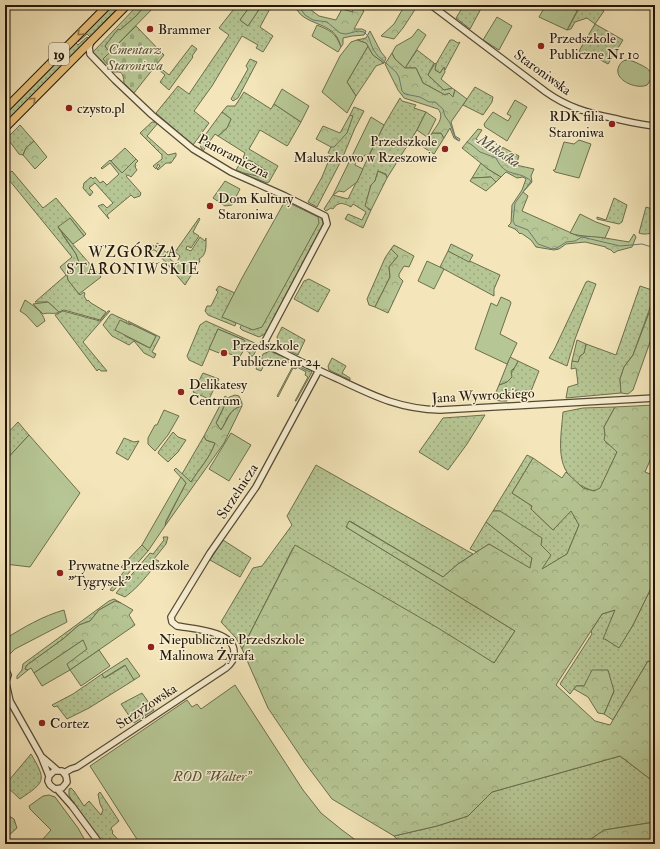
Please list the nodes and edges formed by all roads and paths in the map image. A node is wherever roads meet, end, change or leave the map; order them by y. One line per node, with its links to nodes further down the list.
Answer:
1 (108, 5): 7 (main road, 19, one-way to 7)
2 (127, 5): 4 (main road, 19)
3 (431, 5): 8 (street, Staroniwska)
4 (91, 42): 5 (street); 6 (main road, 19)
5 (90, 54): 6 (street); 10 (street, Panoramiczna)
6 (77, 55): 9 (main road, 19, one-way to 6)
7 (5, 109)
8 (655, 126)
9 (5, 128)
10 (264, 343): 11 (street, Jana Wywrockiego)
11 (319, 370): 12 (street, Jana Wywrockiego); 13 (street, Strzelnicza)
12 (655, 398)
13 (229, 665): 20 (street, Strzyżowska)
14 (5, 669): 15 (street)
15 (6, 683): 17 (street)
16 (5, 696): 17 (street)
17 (10, 701): 18 (street)
18 (41, 756): 19 (street); 21 (street)
19 (57, 770): 20 (street); 21 (street)
20 (65, 775): 22 (street)
21 (49, 776): 23 (street)
22 (64, 786): 23 (street); 24 (street)
23 (57, 789): 24 (street)
24 (72, 806): 25 (street)
25 (100, 844)

